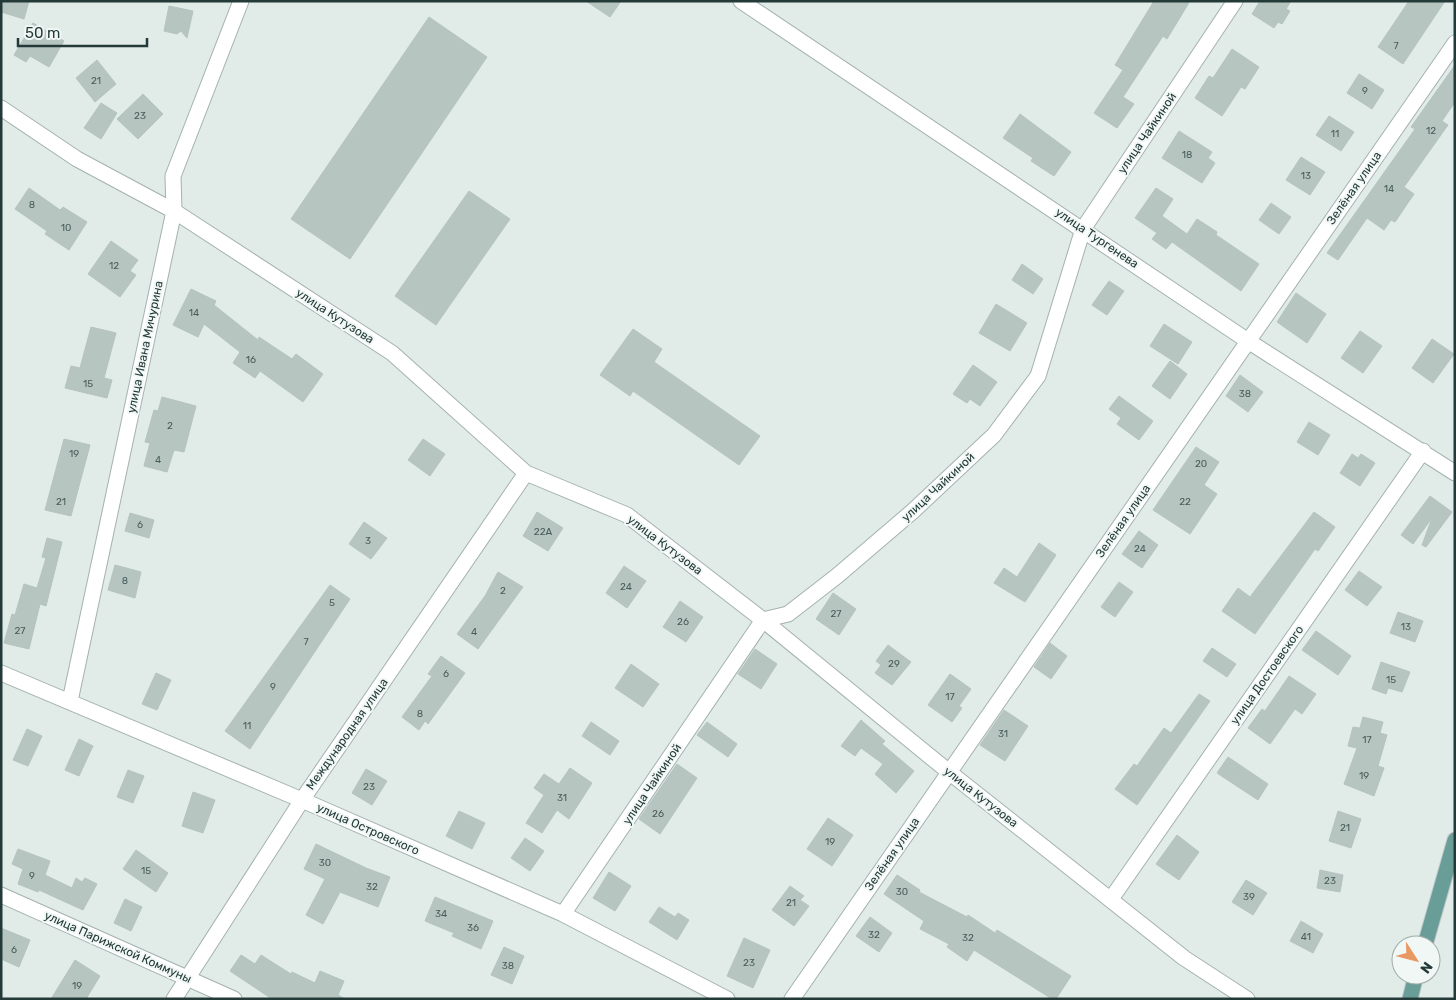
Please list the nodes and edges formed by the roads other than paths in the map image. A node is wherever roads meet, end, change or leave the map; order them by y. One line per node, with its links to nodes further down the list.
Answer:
1 (241, 1): 6 (street, улица Ивана Мичурина)
2 (741, 1): 7 (street, улица Тургенева)
3 (1235, 1): 7 (street, улица Чайкиной)
4 (1455, 43): 8 (street, Зелёная улица)
5 (1, 108): 6 (street, улица Кутузова)
6 (174, 211): 10 (street, улица Кутузова); 14 (street, улица Ивана Мичурина)
7 (1083, 229): 8 (street, улица Тургенева); 12 (street, улица Чайкиной)
8 (1248, 341): 9 (street, улица Тургенева); 15 (street, Зелёная улица)
9 (1423, 451): 11 (street, улица Тургенева); 19 (street, улица Достоевского)
10 (526, 473): 12 (street, улица Кутузова); 16 (street, Международная улица)
11 (1455, 473)
12 (763, 620): 15 (street, улица Кутузова); 20 (street, улица Чайкиной)
13 (1, 673): 14 (street, улица Островского)
14 (70, 701): 16 (street, улица Островского)
15 (949, 772): 19 (street, улица Кутузова); 27 (street, Зелёная улица)
16 (302, 800): 20 (street, улица Островского); 22 (street, Международная улица)
17 (1455, 840): 21 (main road)
18 (1, 895): 22 (street, улица Парижской Коммуны)
19 (1111, 900): 28 (street, улица Кутузова)
20 (563, 914): 26 (street, улица Островского)
21 (1428, 935)
22 (187, 977): 24 (street, Международная улица); 25 (street, улица Парижской Коммуны)
23 (1414, 985): 29 (main road)
24 (174, 999)
25 (234, 999)
26 (728, 999)
27 (792, 999)
28 (1247, 999)
29 (1410, 999)

